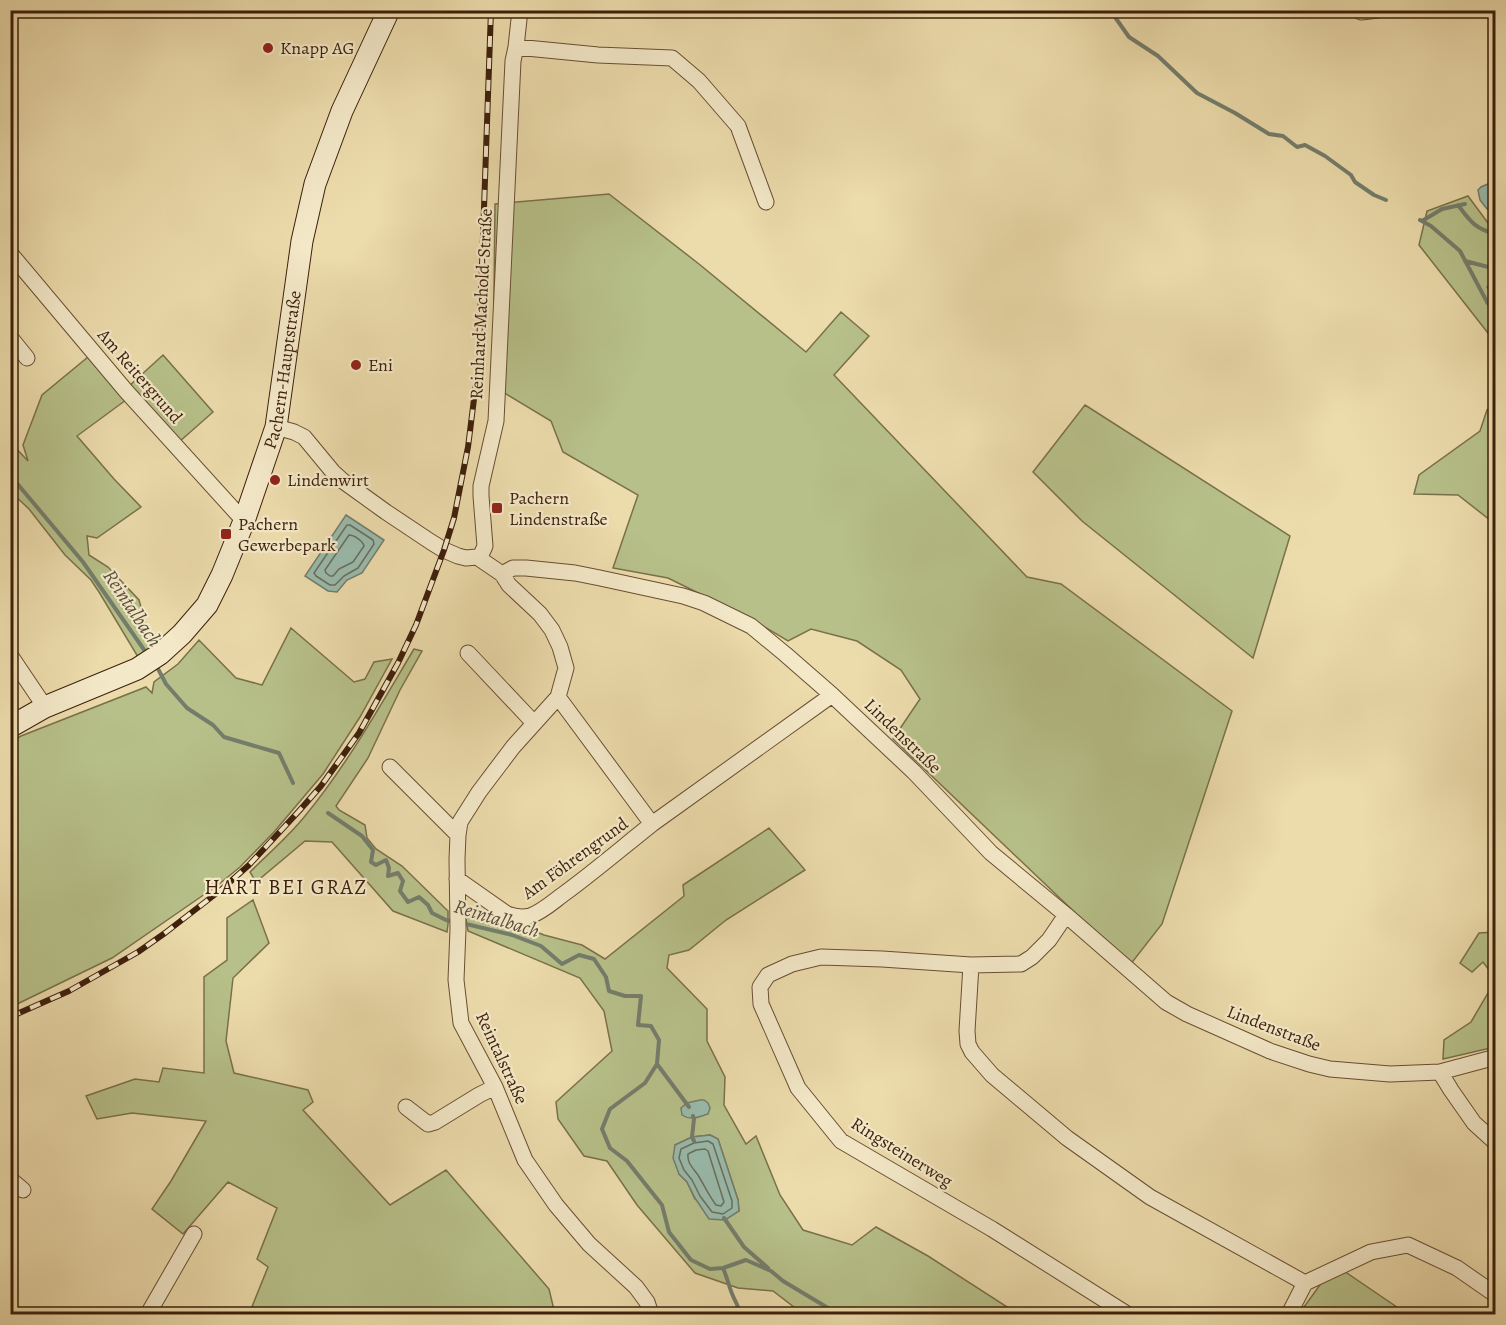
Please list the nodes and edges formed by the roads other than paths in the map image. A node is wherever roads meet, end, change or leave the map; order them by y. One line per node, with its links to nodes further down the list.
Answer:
1 (389, 10): 10 (main road, Pachern-Hauptstraße)
2 (520, 10): 5 (street, Reinhard Machold-Straße)
3 (1357, 10): 4 (street)
4 (1378, 10)
5 (516, 47): 6 (street); 12 (street, Reinhard Machold-Straße)
6 (766, 202)
7 (10, 253): 11 (street, Am Reitergrund)
8 (10, 337): 9 (street)
9 (27, 358)
10 (276, 427): 11 (main road, Pachern-Hauptstraße); 12 (street)
11 (244, 521): 18 (main road, Pachern-Hauptstraße)
12 (477, 557): 13 (street)
13 (502, 574): 16 (street, Lindenstraße); 17 (street, Reintalstraße)
14 (468, 653): 19 (street)
15 (10, 655): 18 (street)
16 (832, 695): 22 (street, Am Föhrengrund); 25 (street, Lindenstraße)
17 (558, 697): 19 (street, Reintalstraße); 22 (street, Am Föhrengrund)
18 (45, 707): 20 (main road, Pachern-Hauptstraße)
19 (534, 723): 23 (street, Reintalstraße)
20 (10, 727)
21 (390, 767): 23 (street)
22 (652, 824): 24 (street, Am Föhrengrund)
23 (458, 835): 24 (street, Reintalstraße)
24 (457, 879): 29 (street, Reintalstraße)
25 (1066, 915): 26 (street, Ringsteinerweg); 28 (street, Lindenstraße)
26 (971, 965): 35 (street); 39 (street, Ringsteinerweg)
27 (1496, 1057): 28 (street, Lindenstraße)
28 (1440, 1072): 31 (street)
29 (495, 1087): 30 (street); 38 (street, Reintalstraße)
30 (406, 1107)
31 (1496, 1143)
32 (10, 1179): 33 (street)
33 (23, 1190)
34 (194, 1234): 37 (street)
35 (1305, 1282): 36 (street); 40 (street)
36 (1496, 1295)
37 (148, 1314)
38 (651, 1314)
39 (1127, 1314)
40 (1289, 1314)

